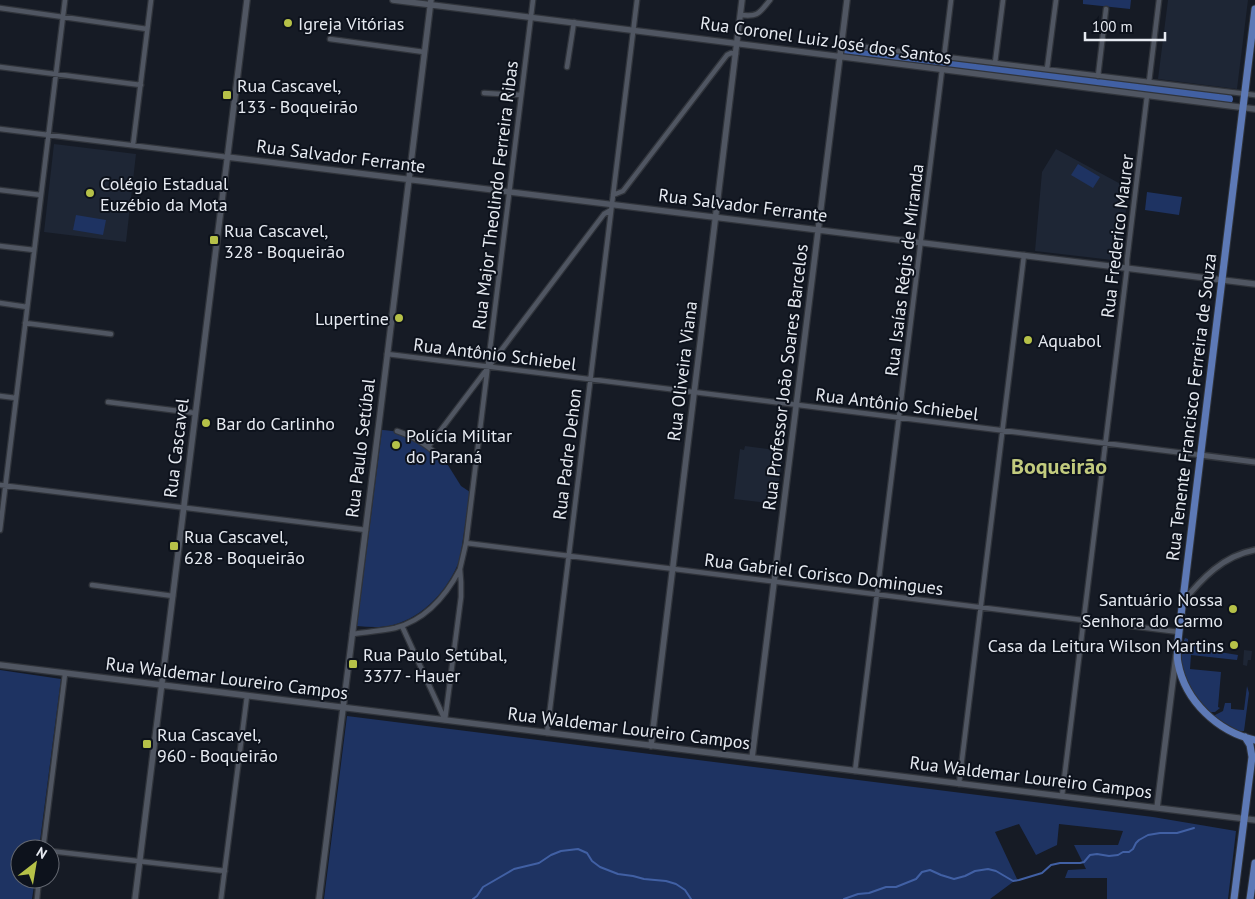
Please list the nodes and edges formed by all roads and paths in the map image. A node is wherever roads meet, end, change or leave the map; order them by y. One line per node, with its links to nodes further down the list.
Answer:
1 (65, 0): 19 (street)
2 (151, 0): 22 (street)
3 (247, 0): 50 (main road, Rua Cascavel)
4 (393, 0): 14 (main road, Rua Coronel Luiz José dos Santos)
5 (533, 0): 20 (street, Rua Major Theolindo Ferreira Ribas)
6 (637, 0): 23 (street, Rua Padre Dehon)
7 (742, 0): 18 (main road, Rua Oliveira Viana)
8 (770, 0): 18 (street)
9 (847, 0): 26 (main road, Rua Professor João Soares Barcelos)
10 (951, 0): 30 (street)
11 (1003, 0): 31 (street)
12 (1056, 0): 34 (street)
13 (1159, 0): 38 (street)
14 (430, 2): 20 (main road, Rua Coronel Luiz José dos Santos); 27 (main road, Rua Paulo Setúbal)
15 (0, 8): 19 (street)
16 (1106, 9): 37 (street)
17 (1255, 9): 41 (main road, Rua Tenente Francisco Ferreira de Souza)
18 (740, 15): 25 (main road, Rua Oliveira Viana)
19 (63, 16): 22 (street); 36 (street)
20 (531, 17): 21 (main road, Rua Coronel Luiz José dos Santos); 43 (street, Rua Major Theolindo Ferreira Ribas)
21 (574, 22): 23 (main road, Rua Coronel Luiz José dos Santos); 33 (street)
22 (148, 29): 39 (street)
23 (634, 30): 25 (main road, Rua Coronel Luiz José dos Santos); 55 (street, Rua Padre Dehon)
24 (330, 40): 27 (street)
25 (737, 43): 28 (main road, Rua Oliveira Viana); 29 (main road, Rua Coronel Luiz José dos Santos)
26 (841, 44): 29 (main road, Rua Professor João Soares Barcelos); 30 (street, Rua Coronel Luiz José dos Santos)
27 (424, 52): 51 (main road, Rua Paulo Setúbal)
28 (736, 54): 55 (street); 57 (main road, Rua Oliveira Viana)
29 (840, 57): 35 (main road, Rua Coronel Luiz José dos Santos); 58 (main road, Rua Professor João Soares Barcelos)
30 (944, 57): 31 (street, Rua Coronel Luiz José dos Santos)
31 (995, 63): 34 (street, Rua Coronel Luiz José dos Santos)
32 (0, 67): 36 (street)
33 (567, 67)
34 (1047, 69): 37 (street, Rua Coronel Luiz José dos Santos)
35 (942, 70): 44 (main road, Rua Coronel Luiz José dos Santos); 59 (street, Rua Isaías Régis de Miranda)
36 (56, 74): 39 (street); 48 (street)
37 (1098, 76): 38 (street, Rua Coronel Luiz José dos Santos)
38 (1149, 82): 41 (street, Rua Coronel Luiz José dos Santos)
39 (141, 84): 49 (street)
40 (484, 93): 43 (street)
41 (1245, 94): 42 (street, Rua Coronel Luiz José dos Santos); 45 (main road, Rua Tenente Francisco Ferreira de Souza)
42 (1255, 95)
43 (521, 96): 53 (street, Rua Major Theolindo Ferreira Ribas)
44 (1147, 96): 45 (main road, Rua Coronel Luiz José dos Santos); 63 (street, Rua Frederico Maurer)
45 (1243, 108): 46 (main road, Rua Coronel Luiz José dos Santos); 64 (main road, Rua Tenente Francisco Ferreira de Souza)
46 (1255, 109)
47 (0, 129): 48 (street)
48 (48, 135): 49 (street); 54 (street)
49 (133, 145): 50 (street)
50 (227, 157): 51 (main road, Rua Salvador Ferrante); 78 (main road, Rua Cascavel)
51 (409, 179): 53 (main road, Rua Salvador Ferrante); 70 (main road, Rua Paulo Setúbal)
52 (0, 190): 54 (street)
53 (509, 192): 56 (main road, Rua Salvador Ferrante); 71 (street, Rua Major Theolindo Ferreira Ribas)
54 (41, 195): 61 (street)
55 (613, 195): 56 (street, Rua Padre Dehon)
56 (612, 207): 57 (main road, Rua Salvador Ferrante); 71 (street); 72 (street, Rua Padre Dehon)
57 (716, 217): 58 (main road, Rua Salvador Ferrante); 73 (main road, Rua Oliveira Viana)
58 (818, 229): 59 (main road, Rua Salvador Ferrante); 77 (main road, Rua Professor João Soares Barcelos)
59 (921, 242): 62 (main road, Rua Salvador Ferrante); 79 (street, Rua Isaías Régis de Miranda)
60 (0, 246): 61 (street)
61 (34, 250): 67 (street)
62 (1024, 255): 63 (main road, Rua Salvador Ferrante); 81 (street)
63 (1127, 268): 64 (main road, Rua Salvador Ferrante); 82 (street, Rua Frederico Maurer)
64 (1222, 280): 65 (main road, Rua Salvador Ferrante); 84 (main road, Rua Tenente Francisco Ferreira de Souza)
65 (1255, 284)
66 (0, 303): 67 (street)
67 (27, 306): 68 (street)
68 (25, 323): 69 (street); 75 (street)
69 (111, 334)
70 (387, 354): 71 (street, Rua Antônio Schiebel); 90 (main road, Rua Paulo Setúbal)
71 (488, 367): 72 (street, Rua Antônio Schiebel); 83 (street); 91 (street, Rua Major Theolindo Ferreira Ribas)
72 (590, 380): 73 (street, Rua Antônio Schiebel); 93 (street, Rua Padre Dehon)
73 (694, 392): 77 (street, Rua Antônio Schiebel); 95 (main road, Rua Oliveira Viana)
74 (0, 396): 75 (street)
75 (16, 398): 87 (street)
76 (108, 402): 78 (street)
77 (796, 405): 79 (street, Rua Antônio Schiebel); 96 (main road, Rua Professor João Soares Barcelos)
78 (196, 413): 88 (main road, Rua Cascavel)
79 (899, 418): 81 (street, Rua Antônio Schiebel); 98 (street, Rua Isaías Régis de Miranda)
80 (397, 431): 83 (street)
81 (1003, 431): 82 (street, Rua Antônio Schiebel); 101 (street)
82 (1106, 444): 84 (street, Rua Antônio Schiebel); 102 (street, Rua Frederico Maurer)
83 (428, 447): 85 (street)
84 (1200, 456): 86 (street, Rua Antônio Schiebel); 100 (main road, Rua Tenente Francisco Ferreira de Souza)
85 (443, 461)
86 (1255, 462)
87 (3, 485): 88 (street); 89 (street)
88 (184, 508): 90 (street); 99 (main road, Rua Cascavel)
89 (0, 530)
90 (366, 530): 105 (main road, Rua Paulo Setúbal)
91 (466, 543): 93 (street, Rua Gabriel Corisco Domingues); 94 (street, Rua Major Theolindo Ferreira Ribas)
92 (1255, 550): 100 (street)
93 (568, 556): 95 (street, Rua Gabriel Corisco Domingues); 112 (street, Rua Padre Dehon)
94 (460, 569): 103 (street); 111 (street, Rua Major Theolindo Ferreira Ribas)
95 (672, 569): 96 (street, Rua Gabriel Corisco Domingues); 115 (main road, Rua Oliveira Viana)
96 (774, 582): 98 (street, Rua Gabriel Corisco Domingues); 116 (main road, Rua Professor João Soares Barcelos)
97 (92, 585): 99 (street)
98 (877, 594): 101 (street, Rua Gabriel Corisco Domingues); 117 (street, Rua Isaías Régis de Miranda)
99 (173, 596): 108 (main road, Rua Cascavel)
100 (1182, 603): 104 (main road, Rua Tenente Francisco Ferreira de Souza)
101 (981, 607): 102 (street, Rua Gabriel Corisco Domingues); 118 (street)
102 (1084, 620): 104 (street, Rua Gabriel Corisco Domingues); 119 (street, Rua Frederico Maurer)
103 (402, 626): 105 (street); 111 (street)
104 (1178, 632): 113 (main road); 120 (main road, Rua Tenente Francisco Ferreira de Souza)
105 (352, 634): 110 (main road, Rua Paulo Setúbal)
106 (0, 666): 107 (main road, Rua Waldemar Loureiro Campos)
107 (65, 674): 108 (main road, Rua Waldemar Loureiro Campos); 123 (street)
108 (162, 685): 109 (main road, Rua Waldemar Loureiro Campos); 125 (main road, Rua Cascavel)
109 (247, 696): 110 (main road, Rua Waldemar Loureiro Campos); 127 (street)
110 (343, 708): 111 (main road, Rua Waldemar Loureiro Campos); 130 (main road, Rua Paulo Setúbal)
111 (445, 720): 112 (main road, Rua Waldemar Loureiro Campos)
112 (547, 733): 115 (main road, Rua Waldemar Loureiro Campos)
113 (1245, 737): 114 (main road); 121 (main road)
114 (1255, 740)
115 (651, 746): 116 (main road, Rua Waldemar Loureiro Campos)
116 (752, 758): 117 (main road, Rua Waldemar Loureiro Campos)
117 (855, 771): 118 (main road, Rua Waldemar Loureiro Campos)
118 (959, 784): 119 (main road, Rua Waldemar Loureiro Campos)
119 (1062, 796): 120 (main road, Rua Waldemar Loureiro Campos)
120 (1157, 808): 121 (main road, Rua Waldemar Loureiro Campos)
121 (1244, 819): 122 (main road, Rua Waldemar Loureiro Campos); 131 (main road)
122 (1255, 820)
123 (44, 839)
124 (60, 852): 125 (street)
125 (140, 861): 127 (street); 128 (main road, Rua Cascavel)
126 (1255, 863): 132 (main road)
127 (225, 871): 129 (street)
128 (135, 899)
129 (221, 899)
130 (319, 899)
131 (1234, 899)
132 (1250, 899)

